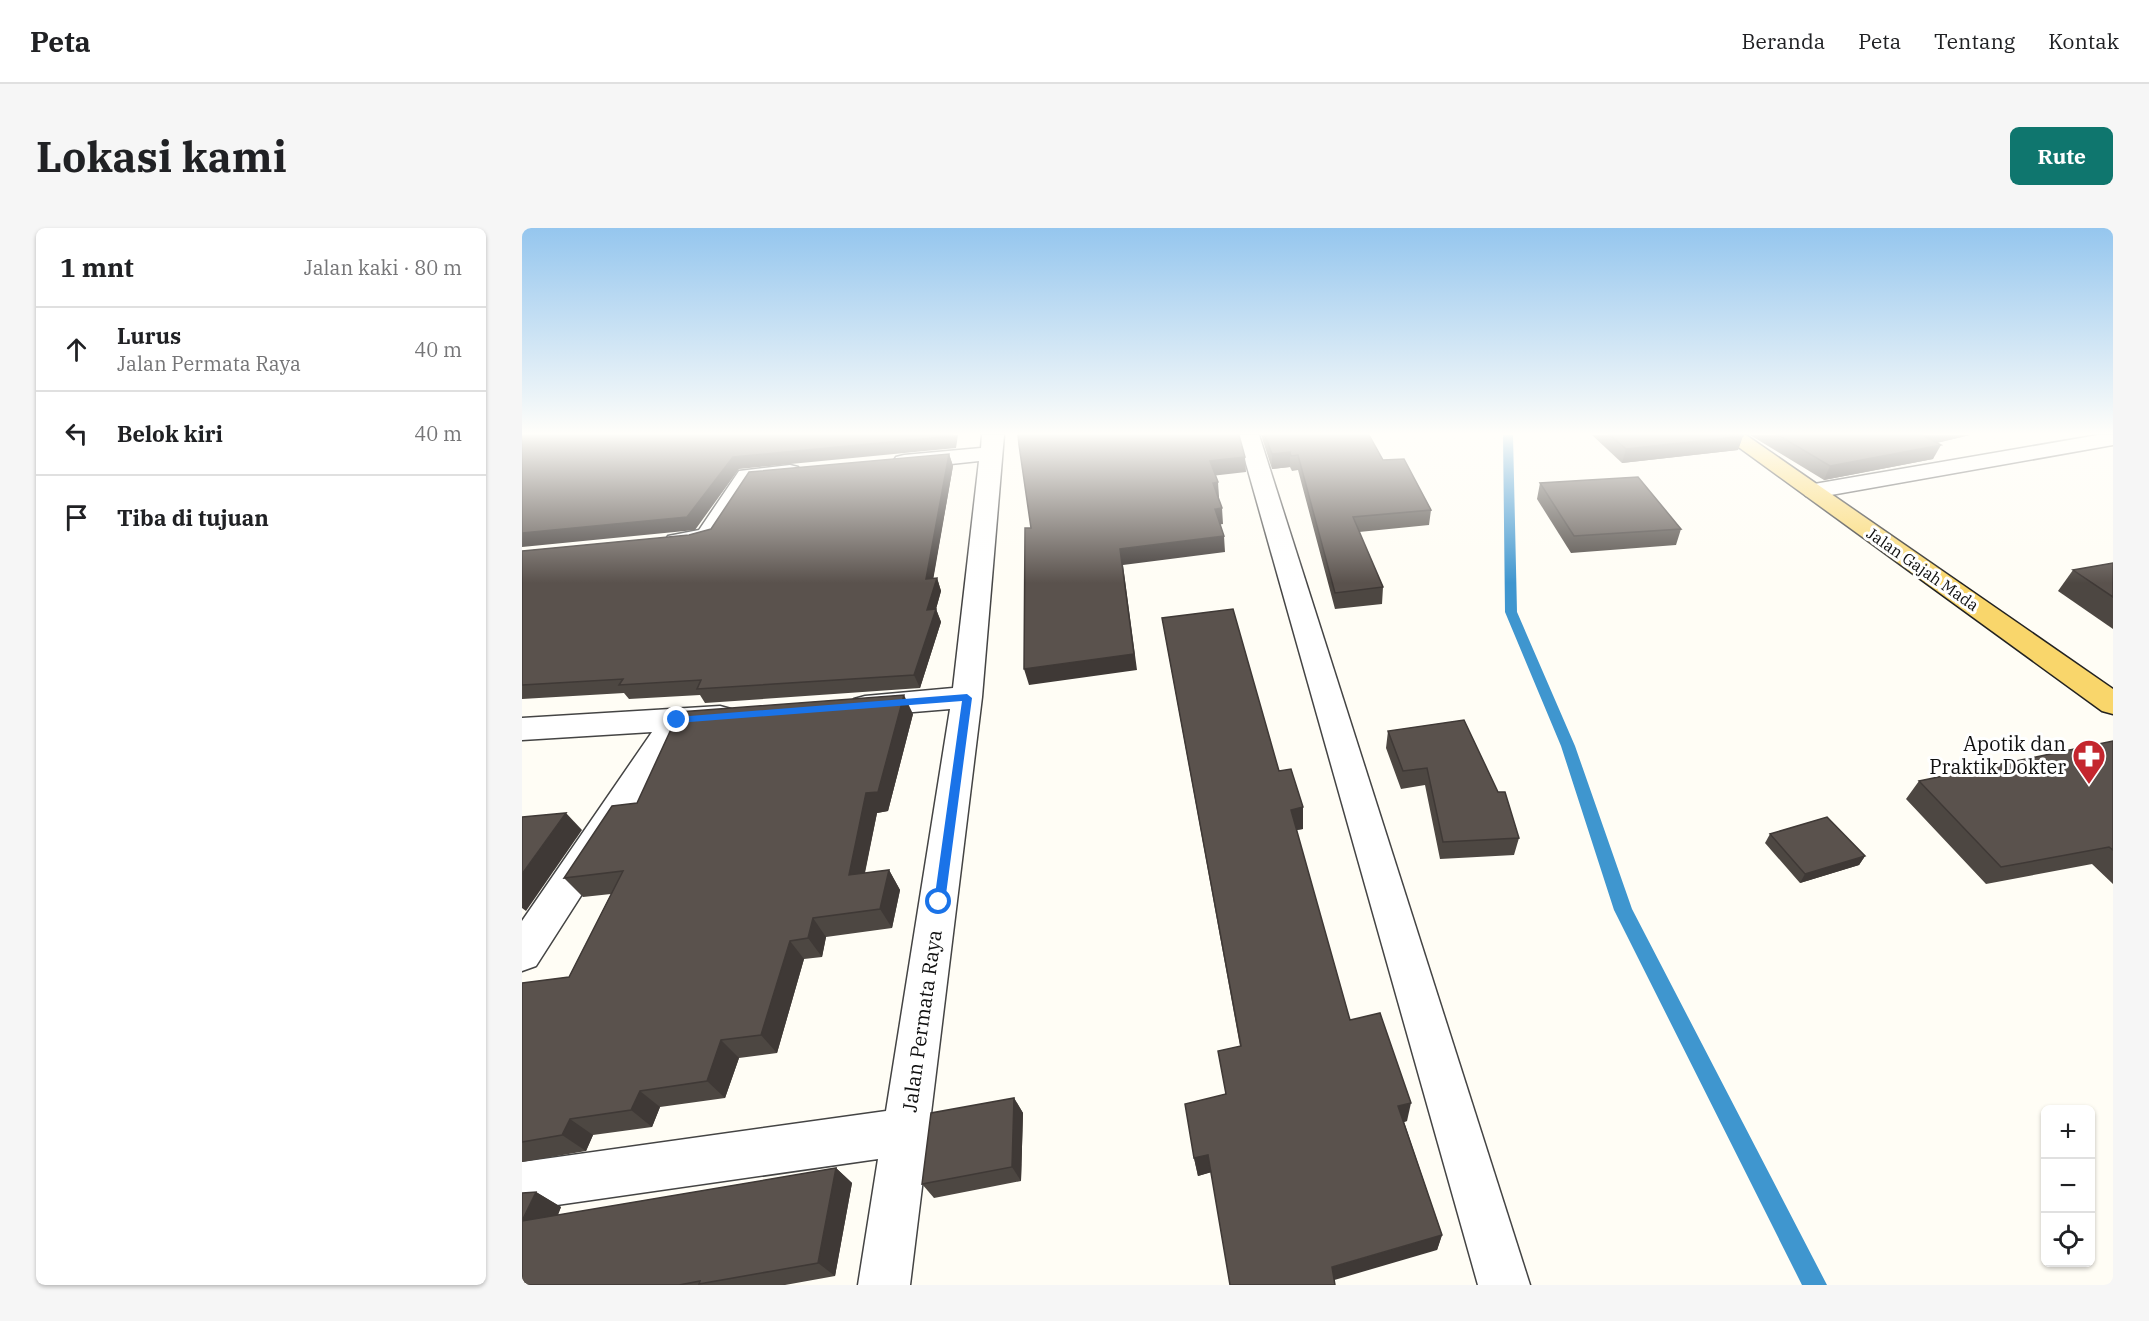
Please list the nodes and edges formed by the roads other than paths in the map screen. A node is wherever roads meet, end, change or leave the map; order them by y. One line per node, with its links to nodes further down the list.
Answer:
1 (741, 484): 7 (street)
2 (989, 484): 8 (street, Jalan Permata Raya)
3 (1263, 484): 18 (street)
4 (1804, 484): 6 (main road, Jalan Gajah Mada)
5 (1850, 484): 6 (street)
6 (1814, 491): 9 (main road, Jalan Gajah Mada)
7 (653, 542)
8 (967, 698): 10 (street); 15 (street, Jalan Permata Raya)
9 (2113, 704)
10 (840, 708)
11 (747, 715): 12 (street)
12 (677, 720): 13 (street); 14 (street)
13 (522, 729)
14 (522, 954)
15 (907, 1131): 16 (street); 17 (street, Jalan Permata Raya)
16 (522, 1186)
17 (884, 1285)
18 (1503, 1285)

